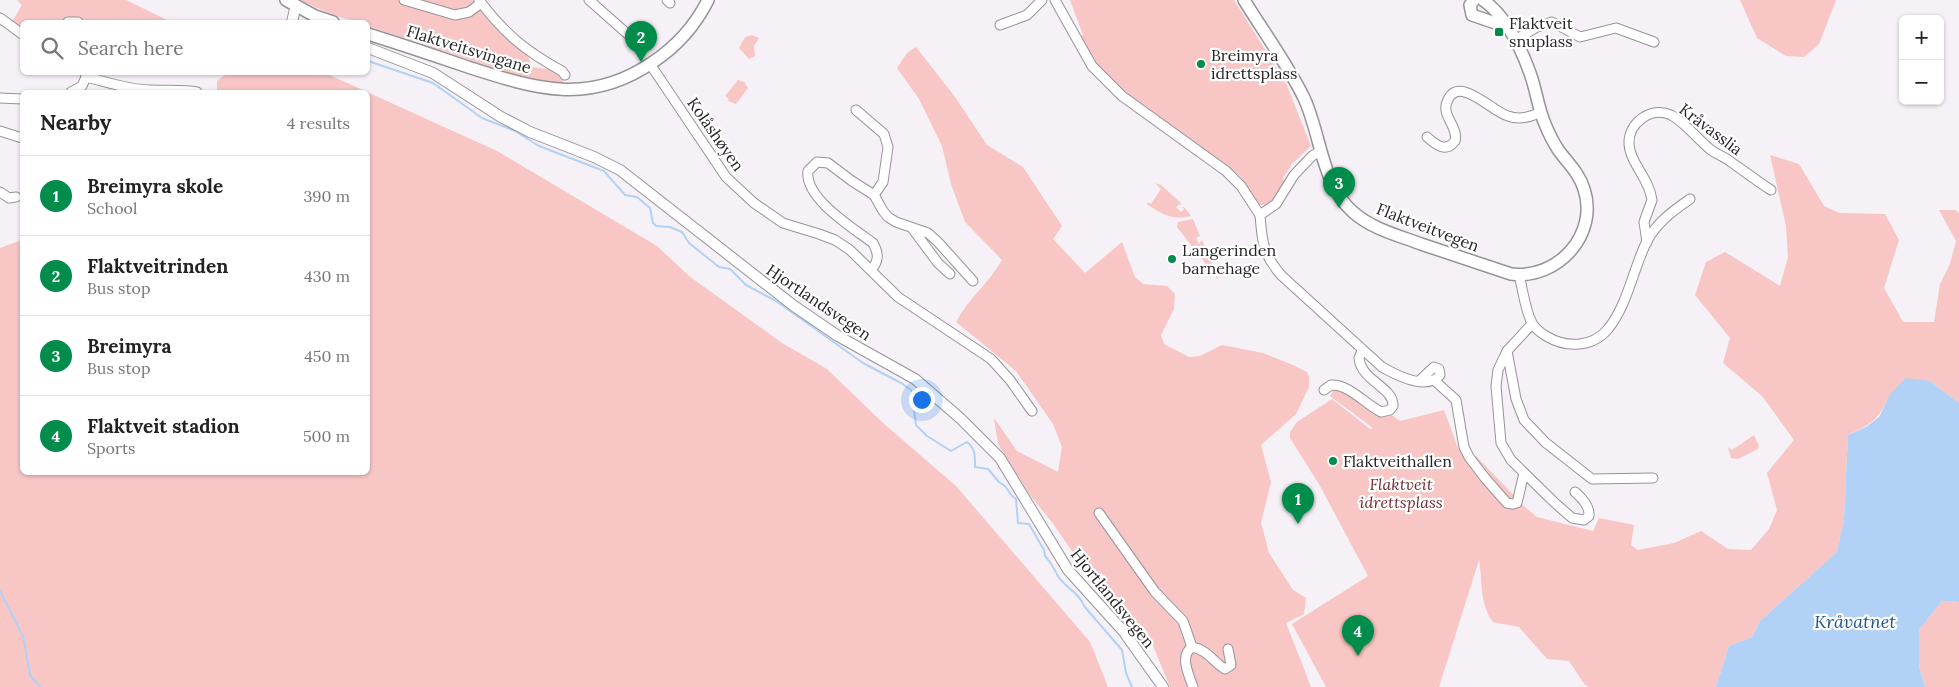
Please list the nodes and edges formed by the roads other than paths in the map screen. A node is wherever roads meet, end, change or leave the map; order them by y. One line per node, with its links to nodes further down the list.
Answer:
1 (404, 0): 10 (street)
2 (589, 0): 20 (street)
3 (708, 0): 22 (main road, Flaktveitsvingane)
4 (1042, 0): 14 (street)
5 (1055, 0): 41 (street)
6 (1244, 0): 35 (main road, Flaktveitvegen)
7 (1474, 0): 15 (main road)
8 (1483, 0): 15 (main road)
9 (291, 2): 12 (street); 13 (main road)
10 (480, 2): 24 (street)
11 (0, 18): 16 (street)
12 (292, 20)
13 (327, 20)
14 (1000, 25)
15 (1507, 27): 18 (main road)
16 (20, 33)
17 (370, 35): 22 (main road, Flaktveitsvingane)
18 (1515, 40): 19 (street); 31 (main road)
19 (1654, 42)
20 (641, 46)
21 (370, 49): 61 (street, Hjortlandsvegen)
22 (650, 64): 44 (street, Kolåshøyen)
23 (85, 75): 25 (street); 26 (street)
24 (565, 75)
25 (98, 76): 27 (street)
26 (75, 90)
27 (151, 90)
28 (0, 98): 29 (street)
29 (20, 99)
30 (856, 110): 37 (street)
31 (1541, 112): 34 (street); 46 (main road)
32 (0, 132): 33 (street)
33 (20, 137)
34 (1427, 137)
35 (1321, 151): 41 (street); 46 (main road, Flaktveitvegen)
36 (1771, 190): 43 (street, Kråvasslia)
37 (874, 196): 42 (street); 44 (street)
38 (2, 197): 39 (street)
39 (16, 197)
40 (1690, 199): 43 (street, Kråvasslia)
41 (1260, 215): 49 (street)
42 (912, 228): 45 (street); 47 (street)
43 (1647, 242): 48 (street, Kråvasslia)
44 (871, 270): 54 (street, Kolåshøyen)
45 (950, 274)
46 (1519, 275): 48 (street)
47 (973, 281)
48 (1532, 324): 50 (street)
49 (1362, 351): 52 (street); 53 (street)
50 (1508, 351): 55 (street); 56 (street)
51 (1434, 380): 52 (street); 52 (street); 55 (street)
52 (1419, 381)
53 (1324, 390)
54 (1032, 411)
55 (1524, 473): 57 (street)
56 (1653, 478)
57 (1575, 492)
58 (1099, 513): 59 (street)
59 (1192, 648): 60 (street); 62 (street)
60 (1228, 649)
61 (1163, 687)
62 (1193, 687)

